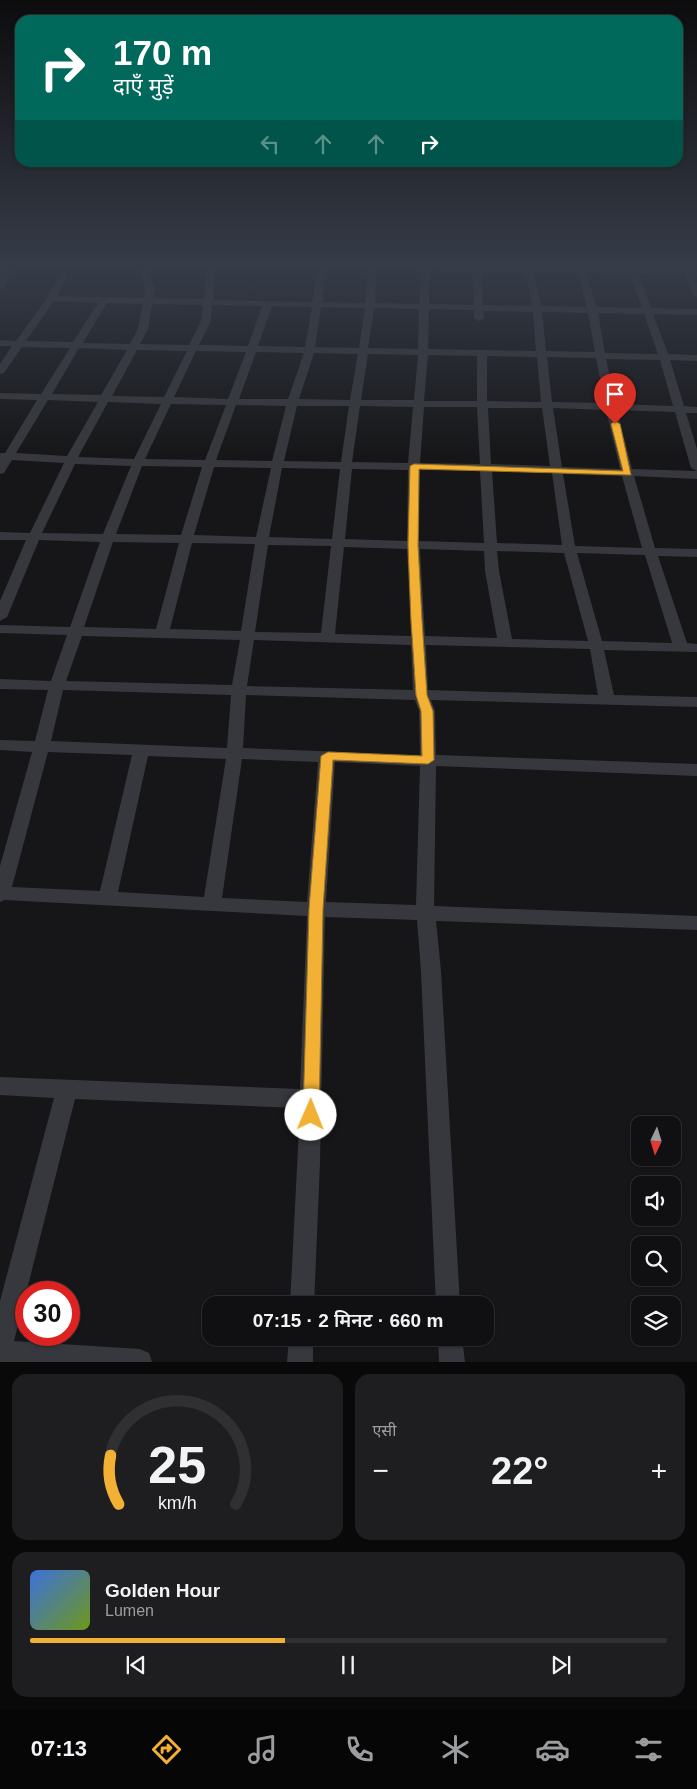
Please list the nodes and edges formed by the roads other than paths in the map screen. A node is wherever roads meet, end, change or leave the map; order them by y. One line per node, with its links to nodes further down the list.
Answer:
1 (28, 331): 13 (street)
2 (86, 331): 14 (street)
3 (142, 331): 15 (street)
4 (202, 331): 16 (street)
5 (260, 331): 17 (street)
6 (313, 331): 18 (street)
7 (366, 331): 19 (street)
8 (423, 331): 20 (street)
9 (540, 331): 22 (street)
10 (596, 331): 23 (street)
11 (655, 331): 24 (street)
12 (0, 343): 13 (street)
13 (19, 344): 14 (street); 26 (street)
14 (77, 346): 15 (street); 28 (street)
15 (134, 347): 16 (street); 29 (street)
16 (194, 349): 17 (street); 30 (street)
17 (254, 349): 18 (street); 32 (street)
18 (310, 350): 19 (street); 31 (street)
19 (363, 351): 20 (street); 33 (street)
20 (423, 351): 21 (street); 34 (street)
21 (482, 352): 22 (street); 35 (street)
22 (542, 353): 23 (street); 36 (street)
23 (600, 355): 24 (street); 37 (street)
24 (664, 357): 25 (street); 38 (street)
25 (697, 358)
26 (0, 371)
27 (0, 396): 28 (street)
28 (45, 397): 29 (street); 40 (street)
29 (106, 398): 30 (street); 41 (street)
30 (168, 400): 32 (street); 42 (street)
31 (293, 401): 32 (street); 33 (street); 44 (street)
32 (231, 402): 43 (street)
33 (356, 403): 34 (street); 45 (street)
34 (418, 404): 35 (street); 46 (street)
35 (482, 404): 36 (street); 47 (street)
36 (547, 405): 37 (street); 50 (street)
37 (611, 407): 38 (street); 51 (street)
38 (680, 410): 39 (street); 48 (street)
39 (697, 410)
40 (5, 457): 41 (street); 49 (street)
41 (71, 460): 42 (street); 54 (street)
42 (138, 462): 43 (street); 55 (street)
43 (210, 463): 44 (street); 56 (street)
44 (277, 465): 45 (street); 57 (street)
45 (346, 466): 46 (street); 58 (street)
46 (414, 466): 47 (street); 59 (street)
47 (486, 468): 50 (street); 60 (street)
48 (697, 468)
49 (0, 470)
50 (558, 471): 51 (street); 61 (street)
51 (628, 473): 52 (street); 62 (street)
52 (697, 475)
53 (0, 536): 54 (street)
54 (34, 536): 55 (street); 64 (street)
55 (108, 538): 56 (street); 66 (street)
56 (184, 539): 57 (street); 67 (street)
57 (262, 540): 58 (street); 68 (street)
58 (338, 543): 59 (street); 69 (street)
59 (413, 545): 60 (street); 70 (street)
60 (491, 547): 61 (street); 71 (street)
61 (569, 549): 62 (street); 72 (street)
62 (648, 551): 63 (street); 73 (street)
63 (697, 553)
64 (0, 617)
65 (0, 628): 66 (street)
66 (76, 631): 67 (street); 76 (street)
67 (162, 633): 68 (street)
68 (249, 635): 69 (street); 77 (street)
69 (328, 637): 70 (street)
70 (417, 639): 71 (street); 78 (street)
71 (505, 642): 72 (street)
72 (596, 645): 73 (street); 79 (street)
73 (681, 647): 74 (street)
74 (697, 648)
75 (0, 684): 76 (street)
76 (57, 686): 77 (street); 82 (street)
77 (239, 690): 78 (street); 84 (street)
78 (421, 695): 79 (street); 86 (street)
79 (607, 700): 80 (street)
80 (697, 702)
81 (0, 745): 82 (street)
82 (41, 746): 83 (street); 88 (street)
83 (142, 749): 84 (street); 89 (street)
84 (235, 752): 85 (street); 90 (street)
85 (328, 756): 86 (street); 91 (street)
86 (428, 760): 87 (street); 92 (street)
87 (697, 770)
88 (1, 891): 89 (street)
89 (107, 899): 90 (street)
90 (212, 904): 91 (street)
91 (316, 909): 92 (street); 96 (street)
92 (425, 913): 93 (street); 98 (street)
93 (697, 923)
94 (0, 1086): 95 (street)
95 (67, 1088): 96 (street); 101 (street)
96 (311, 1099): 97 (street)
97 (302, 1296)
98 (448, 1296)
99 (301, 1346): 104 (street)
100 (451, 1346): 105 (street)
101 (0, 1348)
102 (0, 1352): 103 (street)
103 (140, 1362)
104 (300, 1362)
105 (452, 1362)

